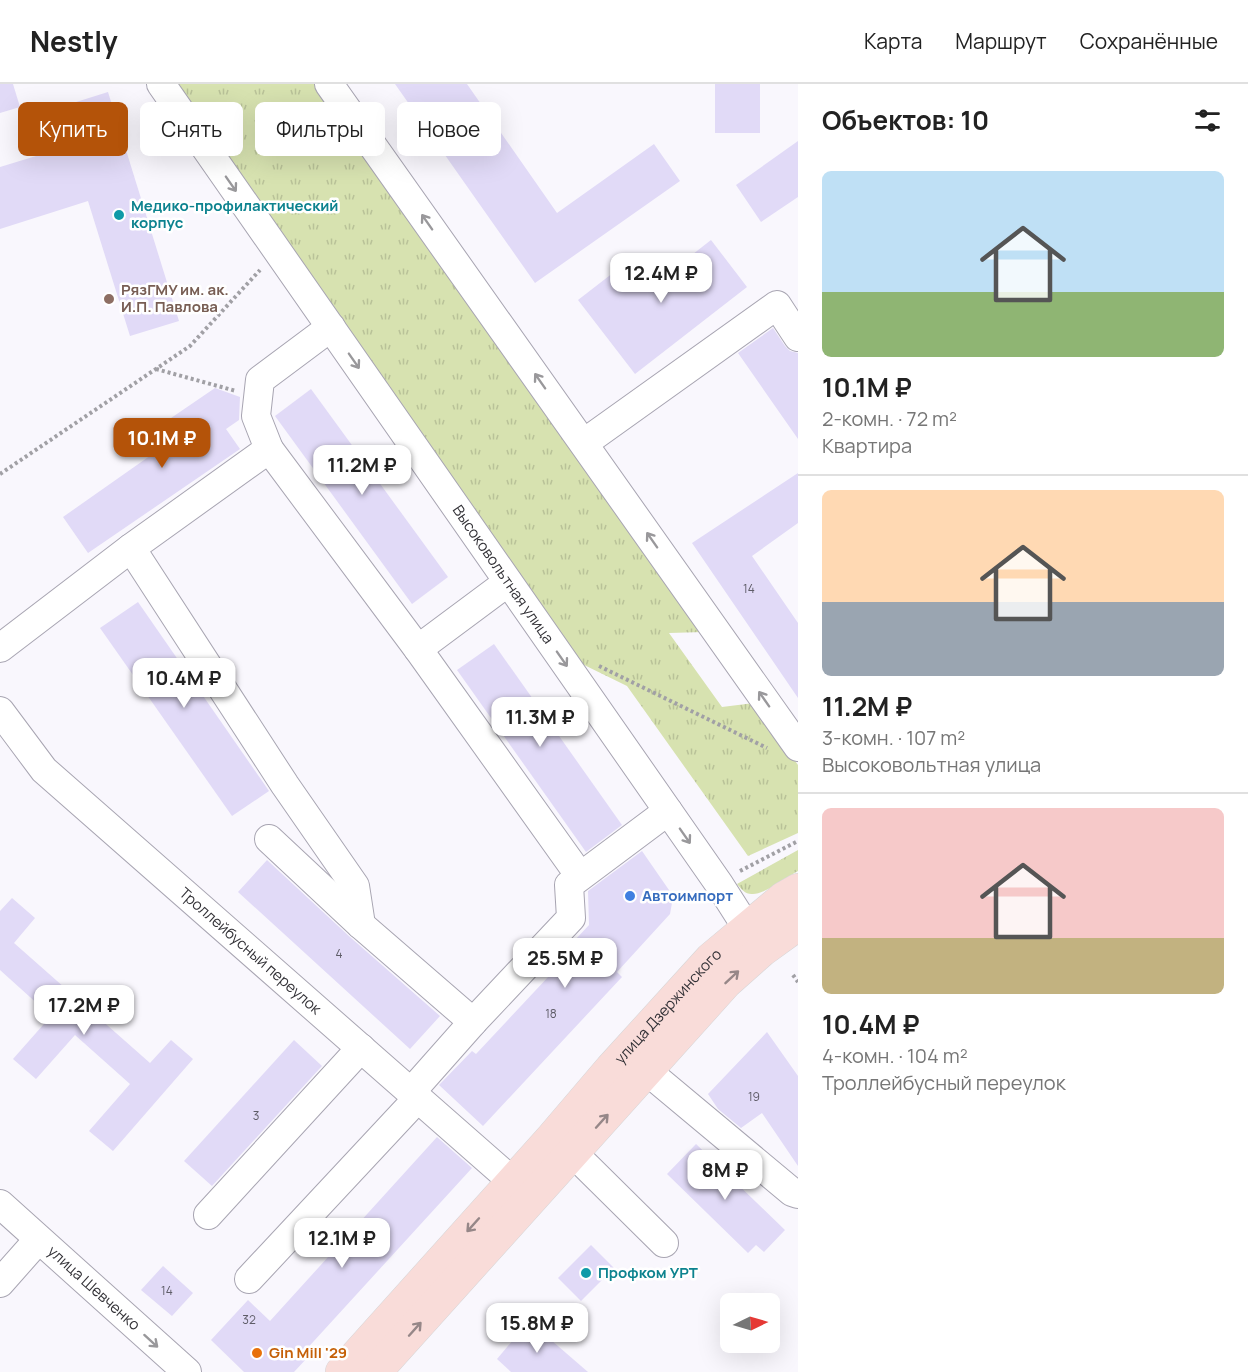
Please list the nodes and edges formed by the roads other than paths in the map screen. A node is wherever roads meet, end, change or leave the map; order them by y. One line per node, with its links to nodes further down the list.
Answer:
1 (161, 84): 3 (street, Высоковольтная улица, one-way to 3)
2 (329, 84): 5 (street, one-way to 2)
3 (331, 327): 6 (street); 8 (street, Высоковольтная улица, one-way to 8)
4 (798, 337): 5 (street)
5 (584, 443): 12 (street, one-way to 5)
6 (269, 449): 7 (street); 10 (street)
7 (131, 548): 9 (street); 17 (street)
8 (508, 582): 10 (street); 13 (street, Высоковольтная улица, one-way to 13)
9 (0, 648)
10 (418, 649): 15 (street)
11 (2, 717): 21 (street, Троллейбусный переулок)
12 (785, 749)
13 (668, 811): 15 (street); 19 (street, Высоковольтная улица, one-way to 19)
14 (269, 840): 17 (street)
15 (580, 876): 20 (street)
16 (798, 890): 19 (main road, улица Дзержинского)
17 (361, 924): 20 (street)
18 (798, 924): 19 (main road, улица Дзержинского)
19 (755, 939): 22 (main road, улица Дзержинского, one-way to 19); 24 (main road, улица Дзержинского)
20 (473, 1022): 23 (street)
21 (361, 1048): 23 (street, Троллейбусный переулок); 28 (street)
22 (647, 1071): 24 (main road, улица Дзержинского, one-way to 22); 26 (street)
23 (414, 1095): 25 (street, Троллейбусный переулок); 31 (street)
24 (563, 1145): 25 (main road, улица Дзержинского); 30 (street)
25 (522, 1190): 34 (main road, улица Дзержинского, one-way to 34); 35 (main road, улица Дзержинского, one-way to 25)
26 (798, 1194)
27 (0, 1204): 29 (street, улица Шевченко)
28 (207, 1215)
29 (38, 1240): 32 (street); 33 (street, улица Шевченко, one-way to 33)
30 (664, 1243)
31 (249, 1279)
32 (0, 1284)
33 (187, 1372)
34 (342, 1372)
35 (375, 1372)

